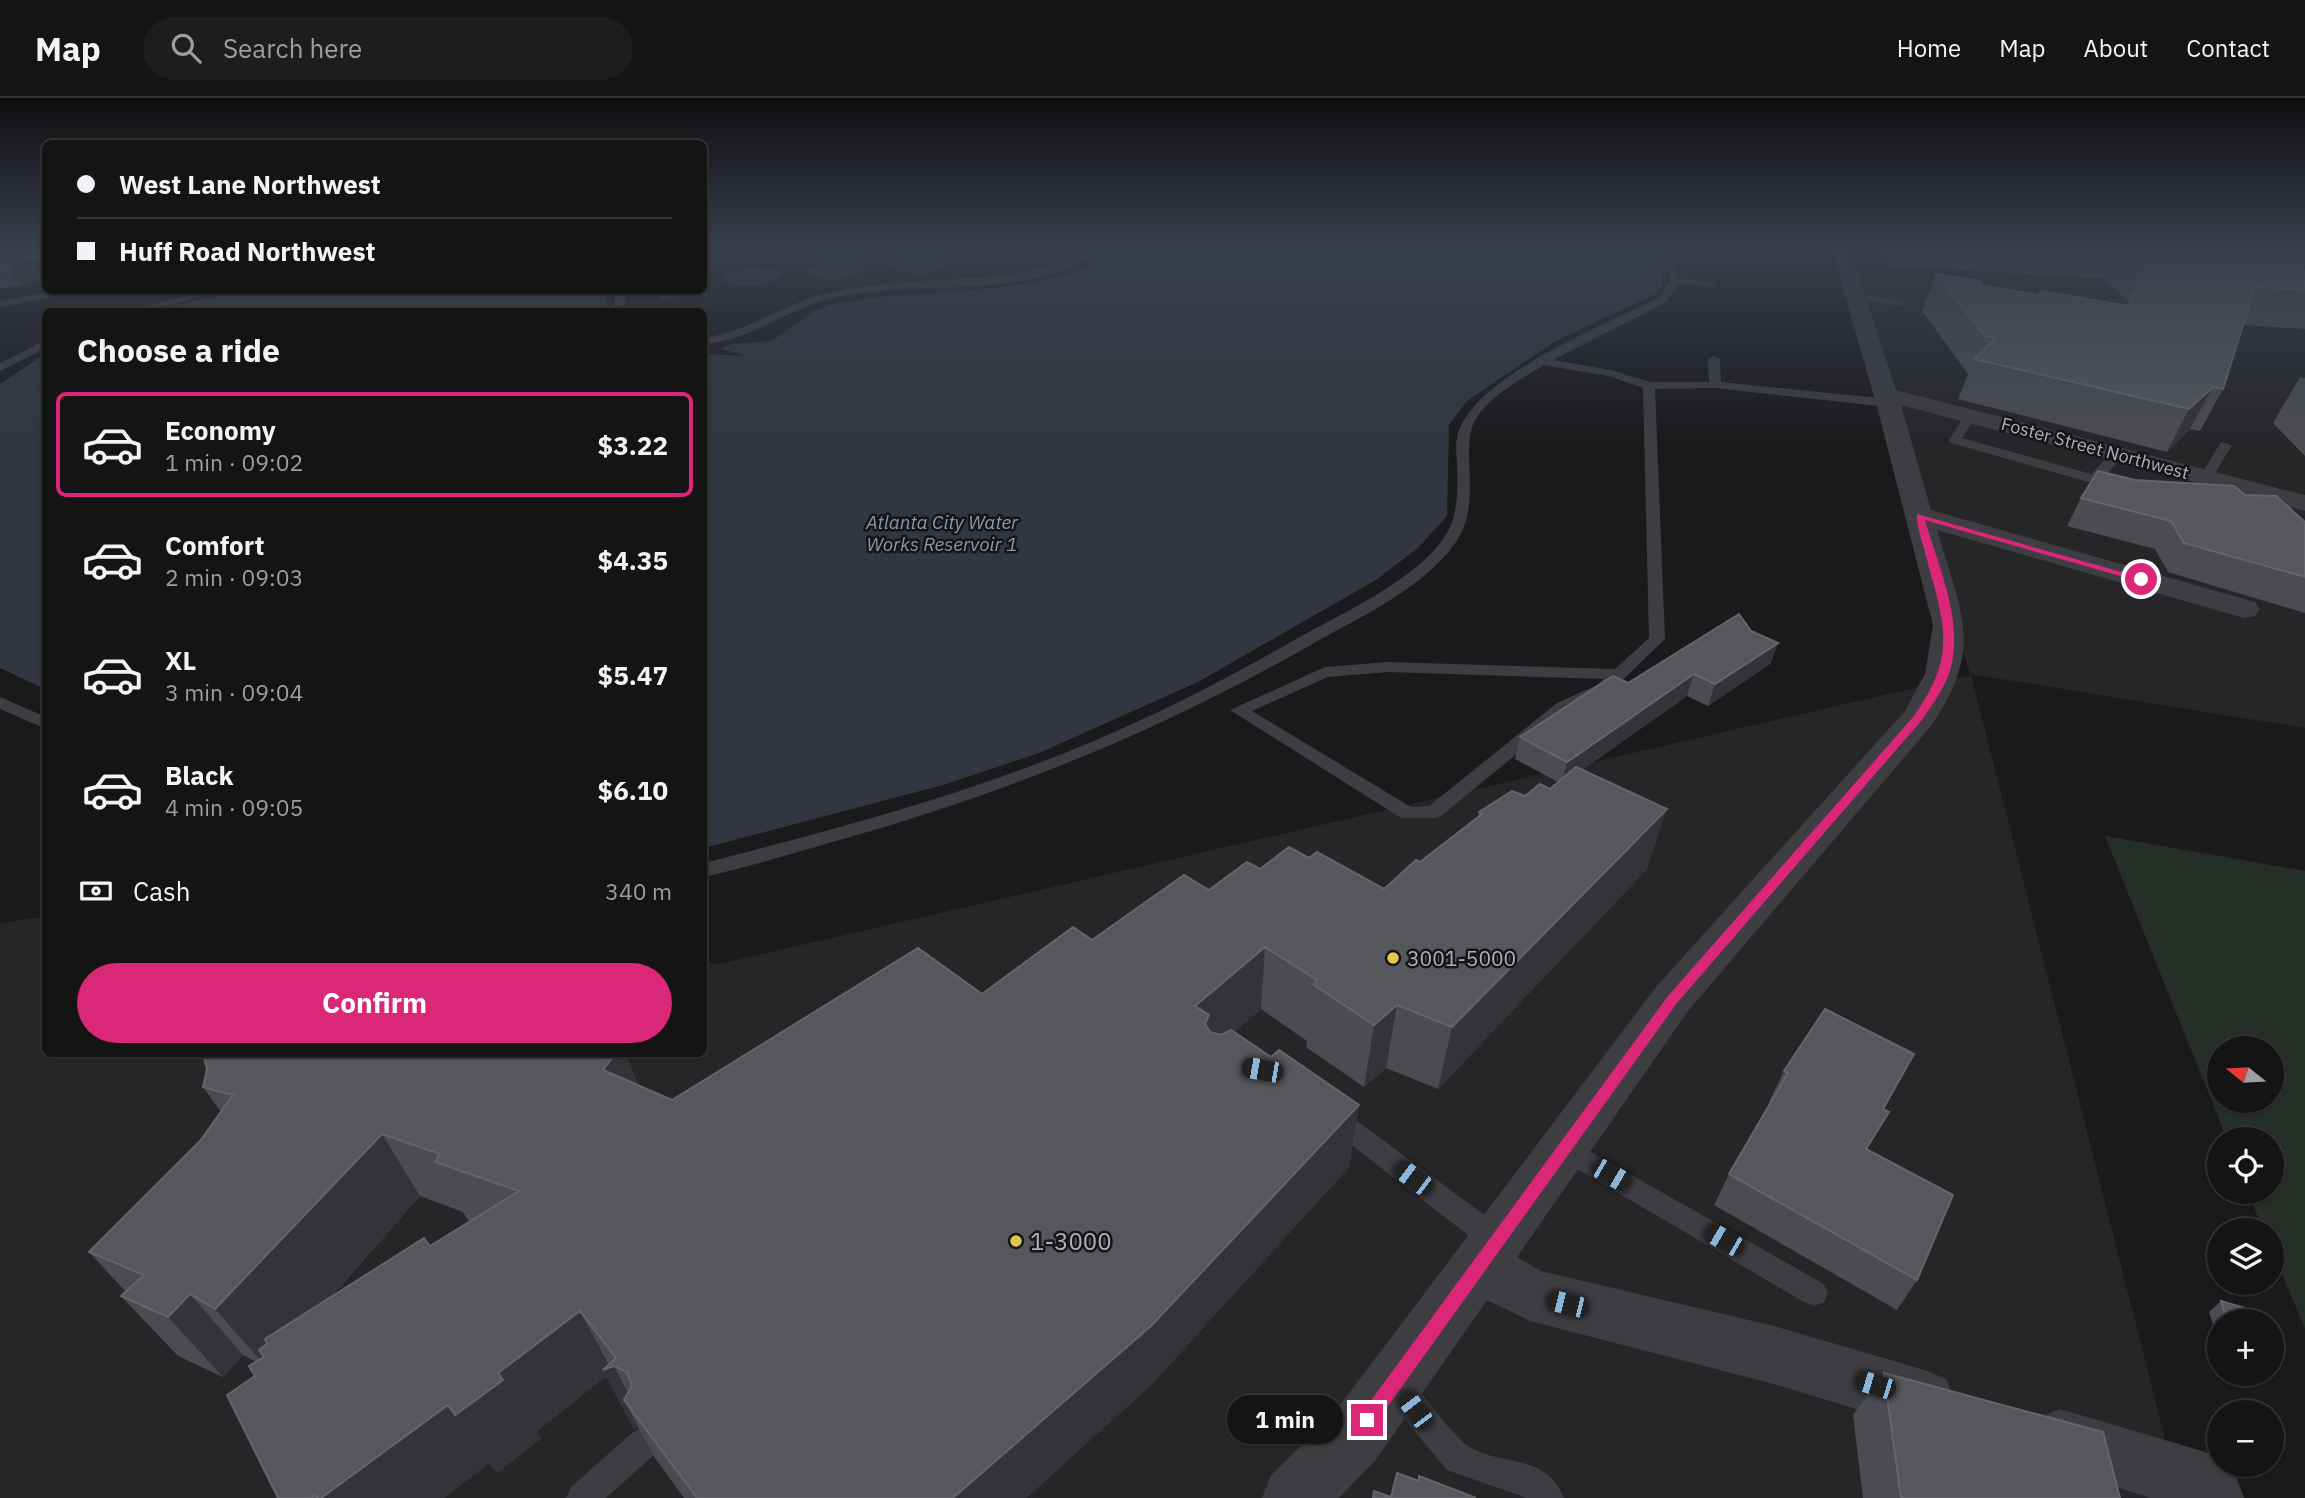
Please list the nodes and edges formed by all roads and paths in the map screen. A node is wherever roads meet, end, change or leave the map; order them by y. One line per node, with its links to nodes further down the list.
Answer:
1 (788, 311): 4 (lane)
2 (1640, 311): 7 (lane)
3 (1860, 311): 11 (street)
4 (707, 341)
5 (42, 345): 8 (lane)
6 (1714, 359): 9 (lane)
7 (1544, 362): 10 (lane); 27 (lane)
8 (0, 368)
9 (1715, 385): 10 (lane); 11 (lane)
10 (1649, 386): 24 (lane)
11 (1887, 398): 12 (street, Foster Street Northwest); 22 (street)
12 (1970, 416): 13 (street, Foster Street Northwest); 16 (lane)
13 (2041, 434): 15 (street, Foster Street Northwest); 16 (lane)
14 (2226, 445): 17 (lane)
15 (2118, 454): 17 (street, Foster Street Northwest); 18 (lane)
16 (2020, 458): 18 (lane)
17 (2206, 477): 20 (lane); 21 (street, Foster Street Northwest)
18 (2094, 479): 19 (lane)
19 (2130, 489)
20 (2185, 496)
21 (2305, 503)
22 (1920, 516): 23 (street); 29 (street)
23 (2244, 608)
24 (1619, 674): 24 (lane)
25 (0, 702): 26 (lane)
26 (42, 722)
27 (707, 869)
28 (1317, 1106): 30 (lane)
29 (1564, 1148): 30 (street); 31 (lane)
30 (1489, 1253): 32 (street); 35 (street)
31 (1814, 1293)
32 (1394, 1383): 34 (lane); 37 (street)
33 (644, 1443): 36 (lane)
34 (1541, 1490)
35 (2210, 1491)
36 (582, 1498)
37 (1294, 1498)

